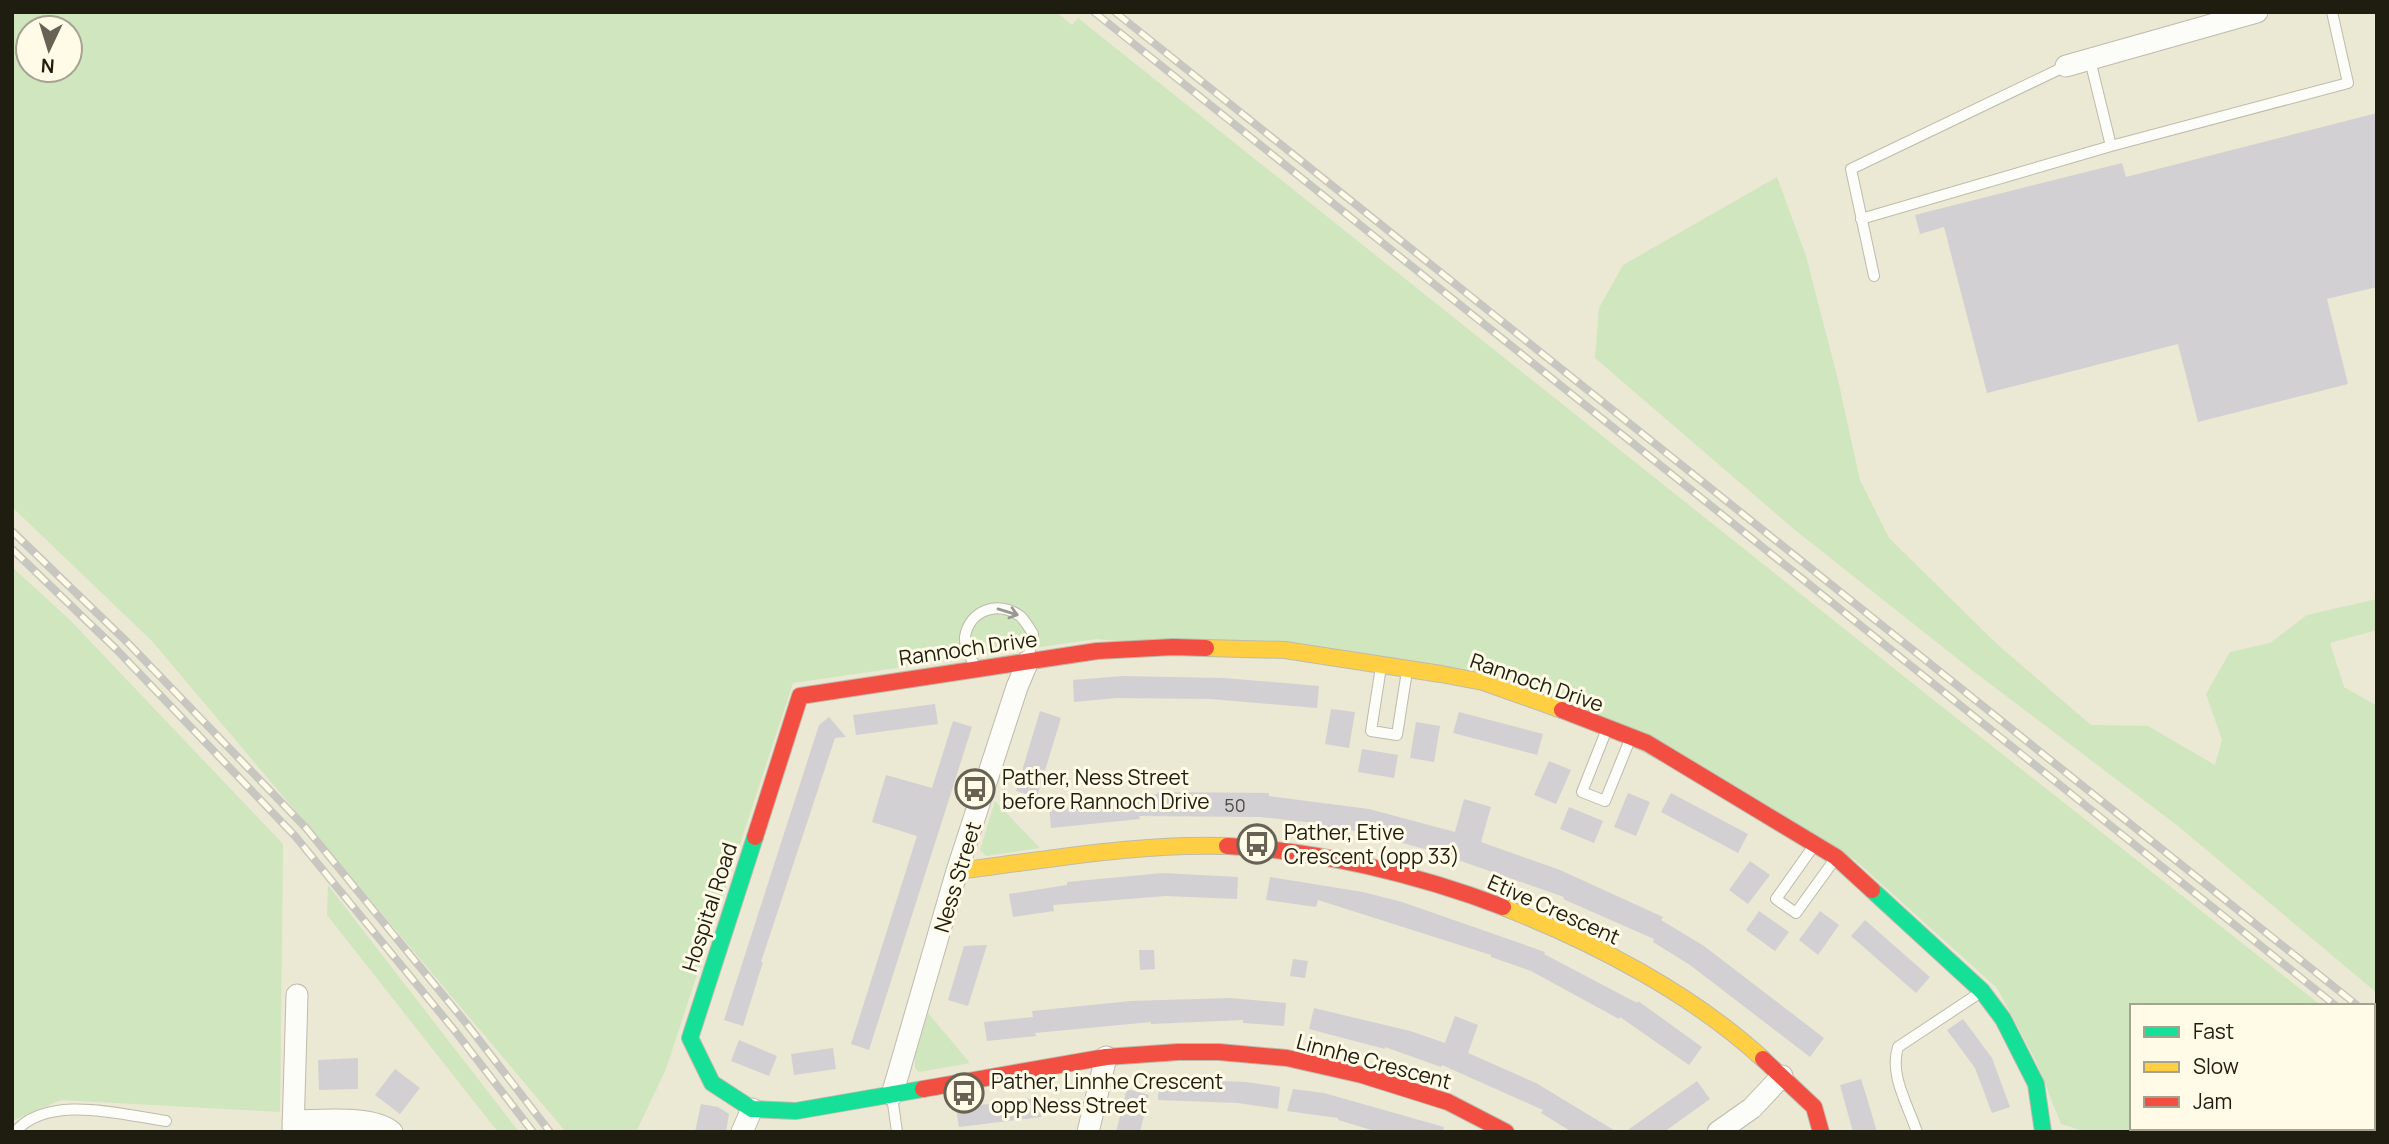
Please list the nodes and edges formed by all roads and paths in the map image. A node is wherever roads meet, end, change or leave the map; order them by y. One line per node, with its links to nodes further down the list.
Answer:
1 (2257, 12): 3 (street)
2 (2332, 12): 5 (lane)
3 (2090, 60): 4 (street); 5 (lane)
4 (2066, 66): 6 (lane)
5 (2111, 146): 6 (lane)
6 (1861, 219): 7 (lane)
7 (1874, 276)
8 (1028, 661): 9 (street, Rannoch Drive); 10 (street, Rannoch Drive); 10 (lane, one-way to 8); 17 (street, Ness Street)
9 (1382, 665): 11 (street, Rannoch Drive); 11 (lane)
10 (976, 668): 12 (street, Rannoch Drive)
11 (1407, 669): 13 (street, Rannoch Drive)
12 (800, 696): 23 (street, Hospital Road)
13 (1608, 728): 14 (street, Rannoch Drive); 14 (lane)
14 (1631, 737): 15 (street, Rannoch Drive)
15 (1815, 844): 16 (street, Rannoch Drive); 16 (lane)
16 (1836, 857): 18 (street, Rannoch Drive)
17 (957, 871): 21 (street, Etive Crescent); 22 (street, Ness Street)
18 (1982, 991): 34 (lane); 35 (street, Rannoch Drive)
19 (297, 995): 25 (street)
20 (1106, 1057): 22 (street, Linnhe Crescent); 30 (street); 31 (street, Linnhe Crescent)
21 (1782, 1076): 32 (street); 33 (street, Etive Crescent)
22 (892, 1095): 23 (street, Linnhe Crescent); 29 (lane)
23 (751, 1109): 28 (street)
24 (166, 1121): 26 (lane)
25 (293, 1126): 27 (street)
26 (15, 1132)
27 (392, 1132)
28 (742, 1132)
29 (897, 1132)
30 (1088, 1132)
31 (1506, 1132)
32 (1718, 1132)
33 (1821, 1132)
34 (1917, 1132)
35 (2043, 1132)

